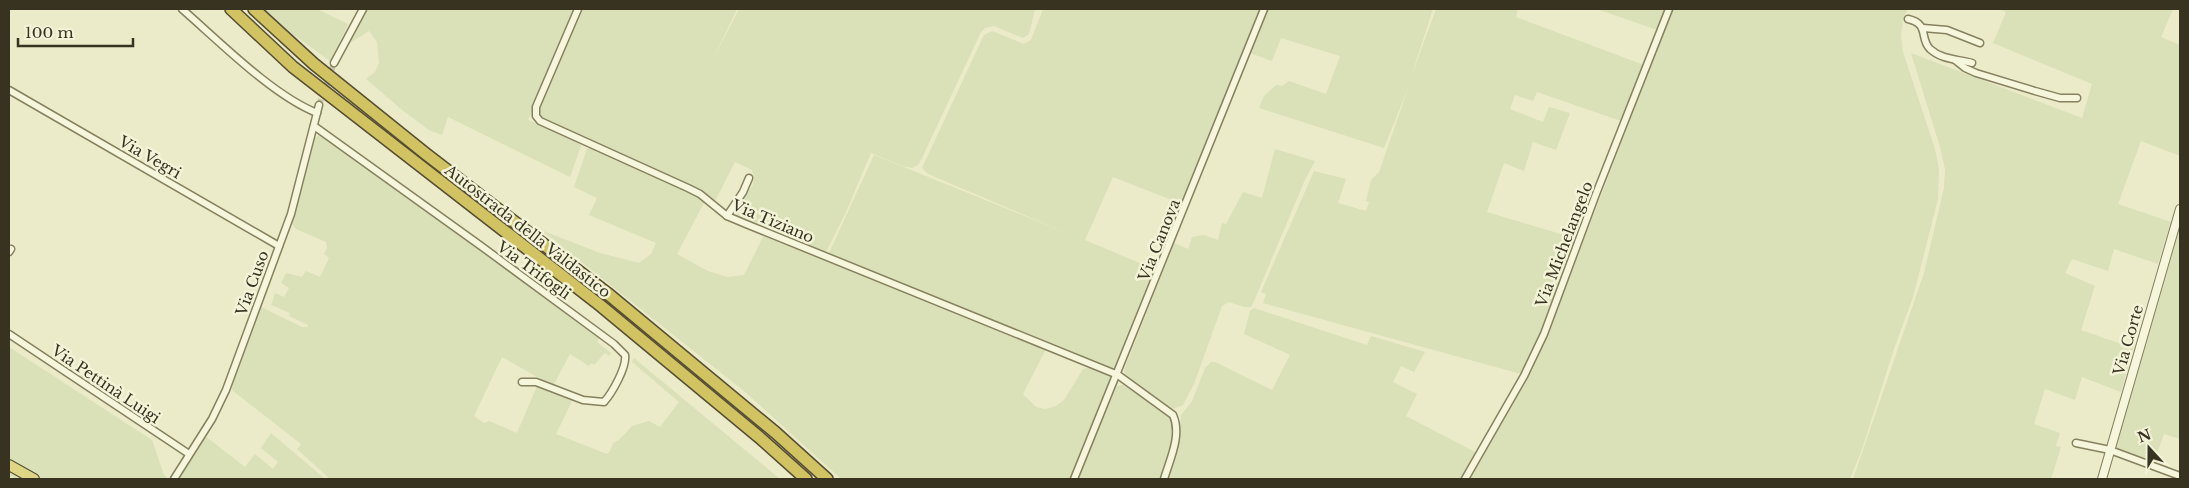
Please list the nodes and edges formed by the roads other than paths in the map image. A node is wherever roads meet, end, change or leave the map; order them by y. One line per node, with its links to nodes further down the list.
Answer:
1 (182, 9): 19 (street)
2 (231, 9): 35 (highway, Autostrada della Valdastico)
3 (254, 9): 36 (highway, Autostrada della Valdastico)
4 (363, 9): 13 (street)
5 (578, 9): 23 (street, Via Tiziano)
6 (1264, 9): 26 (street, Via Canova)
7 (1669, 9): 39 (street, Via Michelangelo)
8 (1908, 19): 9 (street)
9 (1923, 28): 10 (street); 11 (street)
10 (1980, 43)
11 (1955, 60): 12 (street); 16 (street)
12 (1972, 63)
13 (334, 64)
14 (2040, 87): 16 (street)
15 (9, 90): 24 (street, Via Vegri)
16 (2048, 95): 17 (street)
17 (2077, 98)
18 (319, 105): 19 (street, Via Cuso)
19 (317, 113): 20 (street, Via Cuso)
20 (314, 126): 24 (street, Via Cuso); 27 (street, Via Trifogli)
21 (749, 178): 23 (street)
22 (2180, 209): 29 (street, Via Corte)
23 (727, 216): 26 (street, Via Tiziano)
24 (279, 246): 30 (street, Via Cuso)
25 (9, 334): 30 (street, Via Pettinà Luigi)
26 (1118, 376): 37 (street, Via Canova); 38 (street, Via Tiziano)
27 (522, 382)
28 (2076, 443): 29 (street)
29 (2110, 450): 32 (street); 40 (street, Via Corte)
30 (189, 454): 34 (street, Via Cuso)
31 (9, 465): 33 (highway)
32 (2180, 476)
33 (34, 479)
34 (174, 479)
35 (806, 479)
36 (827, 479)
37 (1074, 479)
38 (1164, 479)
39 (1465, 479)
40 (2102, 479)

